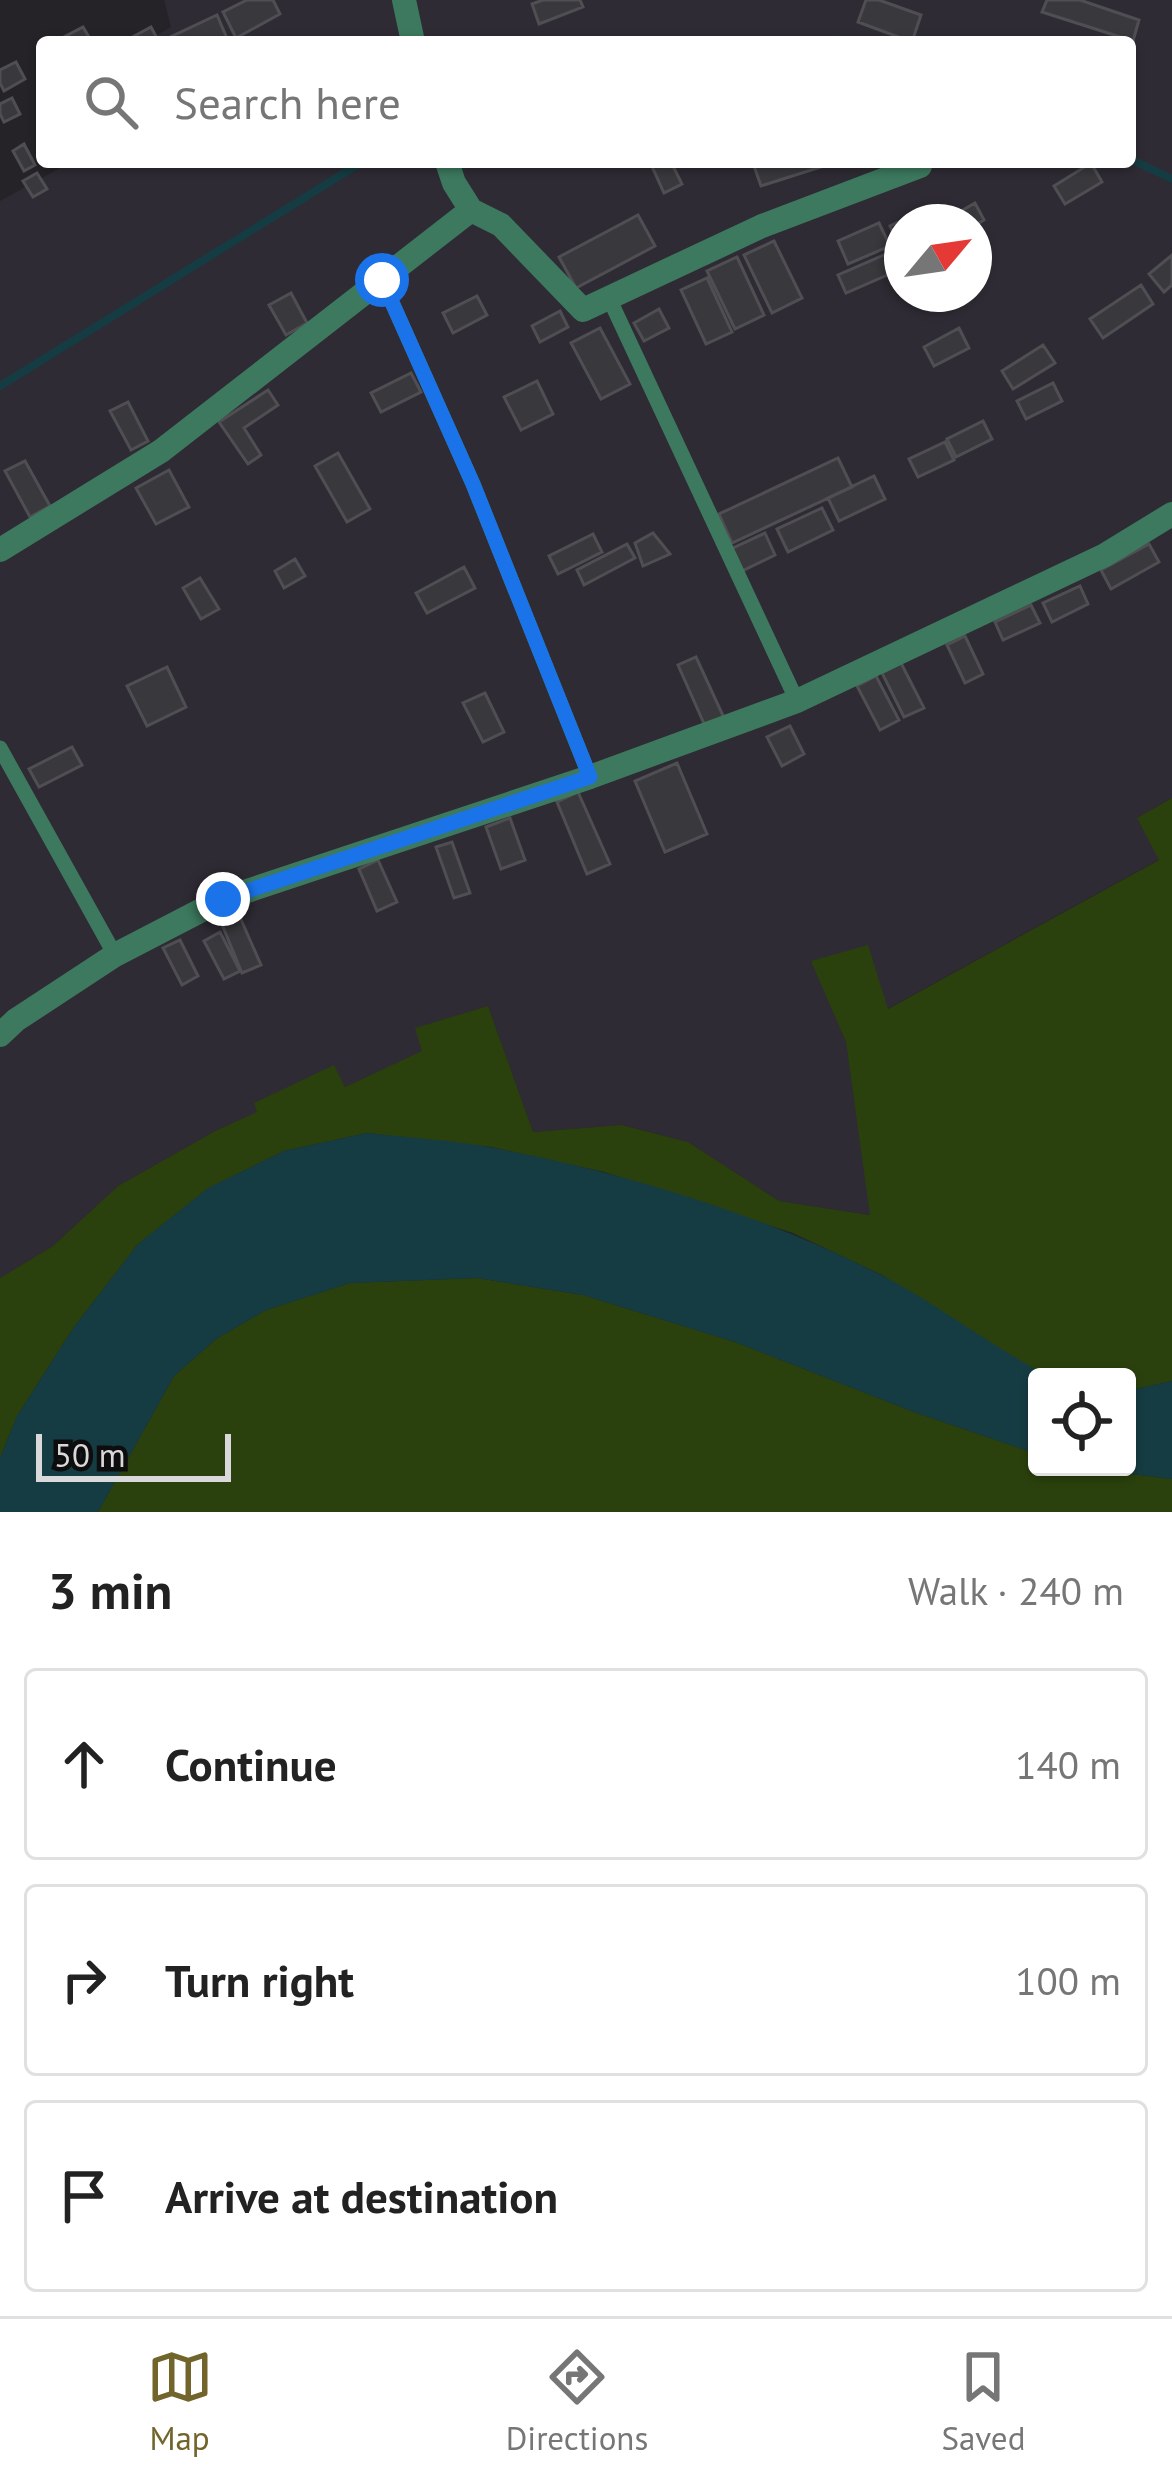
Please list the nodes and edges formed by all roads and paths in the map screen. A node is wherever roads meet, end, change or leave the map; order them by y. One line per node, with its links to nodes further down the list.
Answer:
1 (404, 0): 2 (street)
2 (412, 36)
3 (915, 168): 7 (street)
4 (450, 172): 5 (street)
5 (471, 210): 6 (street); 7 (street)
6 (382, 280): 9 (street); 12 (lane)
7 (609, 298): 10 (lane)
8 (1172, 514): 10 (street)
9 (0, 550)
10 (797, 701): 12 (street)
11 (0, 748): 13 (lane)
12 (590, 777): 13 (street)
13 (115, 955): 14 (street)
14 (0, 1036)

